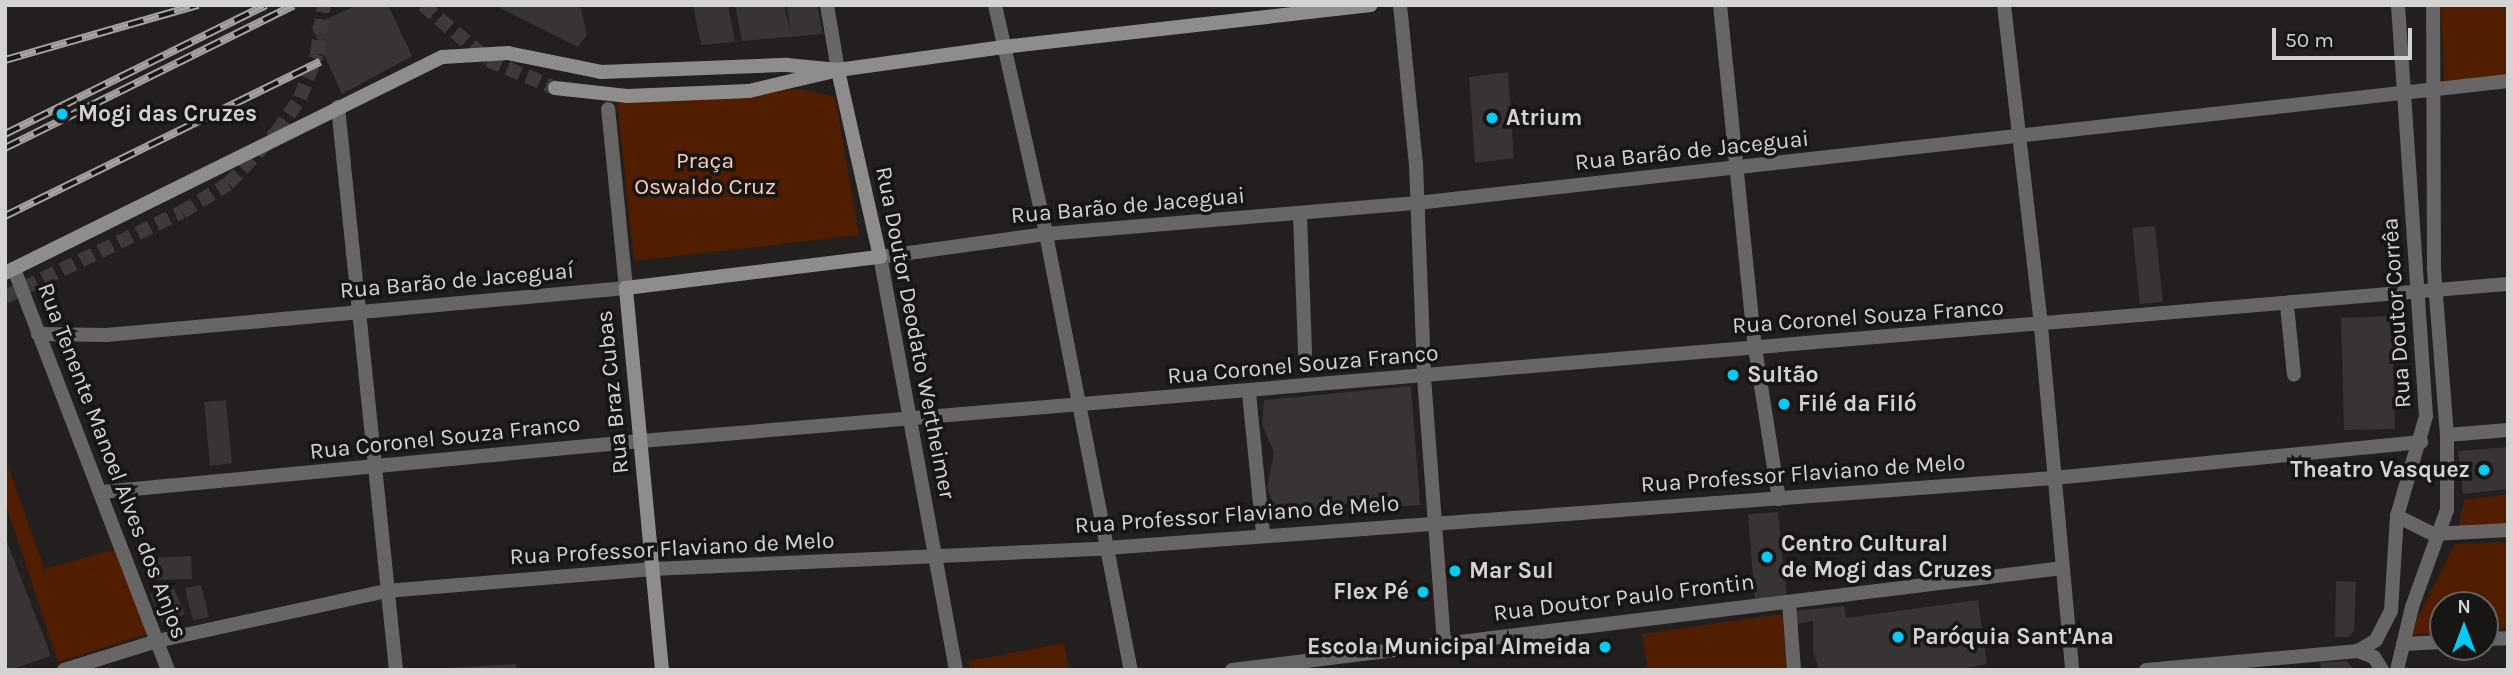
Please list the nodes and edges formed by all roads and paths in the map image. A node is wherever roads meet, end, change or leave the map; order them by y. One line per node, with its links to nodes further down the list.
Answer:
1 (827, 5): 10 (street, Rua Doutor Deodato Wertheimer)
2 (995, 5): 9 (street)
3 (1371, 5): 9 (street)
4 (1400, 5): 19 (street)
5 (1720, 5): 18 (street)
6 (2004, 5): 17 (street)
7 (2398, 5): 14 (street, Rua Doutor Corrêa)
8 (2433, 5): 13 (street, Rua Doutor Corrêa)
9 (1003, 47): 10 (street); 21 (street)
10 (838, 70): 12 (street); 15 (street); 22 (street, Rua Doutor Deodato Wertheimer)
11 (2508, 81): 13 (street, Rua Barão de Jaceguai)
12 (555, 88)
13 (2433, 89): 14 (street, Rua Barão de Jaceguai); 26 (street, Rua Doutor Corrêa)
14 (2407, 93): 17 (street, Rua Barão de Jaceguai); 27 (street, Rua Doutor Corrêa)
15 (338, 107): 23 (street); 29 (street)
16 (608, 109): 25 (street, Rua Braz Cubas)
17 (2018, 137): 18 (street, Rua Barão de Jaceguai); 30 (street)
18 (1735, 169): 19 (street, Rua Barão de Jaceguai); 32 (street)
19 (1417, 203): 20 (street, Rua Barão de Jaceguai); 35 (street)
20 (1300, 215): 21 (street, Rua Barão de Jaceguai); 33 (street)
21 (1046, 234): 22 (street, Rua Barão de Jaceguai); 37 (street)
22 (880, 257): 25 (street, Rua Barão de Jaceguaí); 38 (street, Rua Doutor Deodato Wertheimer)
23 (10, 271): 31 (street, Rua Tenente Manoel Alves dos Anjos)
24 (2508, 284): 26 (street, Rua Coronel Souza Franco)
25 (626, 288): 29 (street, Rua Barão de Jaceguaí); 41 (street, Rua Braz Cubas)
26 (2435, 291): 27 (street, Rua Coronel Souza Franco); 40 (street, Rua Doutor Corrêa)
27 (2417, 294): 28 (street, Rua Coronel Souza Franco); 42 (street, Rua Doutor Corrêa)
28 (2287, 305): 30 (street, Rua Coronel Souza Franco); 34 (street)
29 (362, 313): 31 (street, Rua Barão de Jaceguaí); 43 (street)
30 (2041, 327): 32 (street, Rua Coronel Souza Franco); 44 (street)
31 (38, 334): 45 (street, Rua Tenente Manoel Alves dos Anjos)
32 (1755, 348): 35 (street, Rua Coronel Souza Franco); 46 (street)
33 (1305, 353)
34 (2294, 375)
35 (1424, 377): 36 (street, Rua Coronel Souza Franco); 48 (street)
36 (1249, 393): 37 (street, Rua Coronel Souza Franco); 50 (street)
37 (1079, 406): 38 (street, Rua Coronel Souza Franco); 52 (street)
38 (909, 422): 41 (street, Rua Coronel Souza Franco); 53 (street, Rua Doutor Deodato Wertheimer)
39 (2508, 430): 40 (street)
40 (2447, 435): 51 (street, Rua Doutor Corrêa)
41 (641, 441): 43 (street, Rua Coronel Souza Franco); 55 (street, Rua Braz Cubas)
42 (2421, 442): 44 (street, Rua Professor Flaviano de Melo); 47 (street, Rua Doutor Corrêa)
43 (375, 469): 45 (street, Rua Coronel Souza Franco); 56 (street)
44 (2054, 478): 46 (street, Rua Professor Flaviano de Melo); 54 (street)
45 (102, 492): 58 (street, Rua Tenente Manoel Alves dos Anjos)
46 (1779, 499): 48 (street, Rua Professor Flaviano de Melo)
47 (2398, 516): 51 (street); 62 (street, Rua Doutor Corrêa)
48 (1436, 524): 50 (street, Rua Professor Flaviano de Melo); 59 (street)
49 (2508, 530): 51 (street)
50 (1263, 534): 52 (street, Rua Professor Flaviano de Melo)
51 (2442, 534): 61 (street, Rua Doutor Corrêa)
52 (1107, 548): 53 (street, Rua Professor Flaviano de Melo); 68 (street)
53 (935, 558): 55 (street, Rua Professor Flaviano de Melo); 67 (street, Rua Doutor Deodato Wertheimer)
54 (2063, 568): 57 (street, Rua Doutor Paulo Frontin); 71 (street)
55 (653, 569): 56 (street, Rua Professor Flaviano de Melo); 66 (street, Rua Braz Cubas)
56 (386, 591): 58 (street, Rua Professor Flaviano de Melo); 65 (street)
57 (1789, 602): 59 (street, Rua Doutor Paulo Frontin); 70 (street)
58 (157, 640): 63 (street, Rua Professor Flaviano de Melo); 64 (street, Rua Tenente Manoel Alves dos Anjos)
59 (1444, 642): 69 (street, Rua Doutor Paulo Frontin)
60 (2429, 643): 61 (street)
61 (2403, 644): 74 (street, Rua Doutor Corrêa)
62 (2358, 651): 72 (street); 73 (street)
63 (65, 670)
64 (168, 670)
65 (396, 670)
66 (662, 670)
67 (956, 670)
68 (1131, 670)
69 (1232, 670)
70 (1794, 670)
71 (2072, 670)
72 (2146, 670)
73 (2382, 670)
74 (2397, 670)

